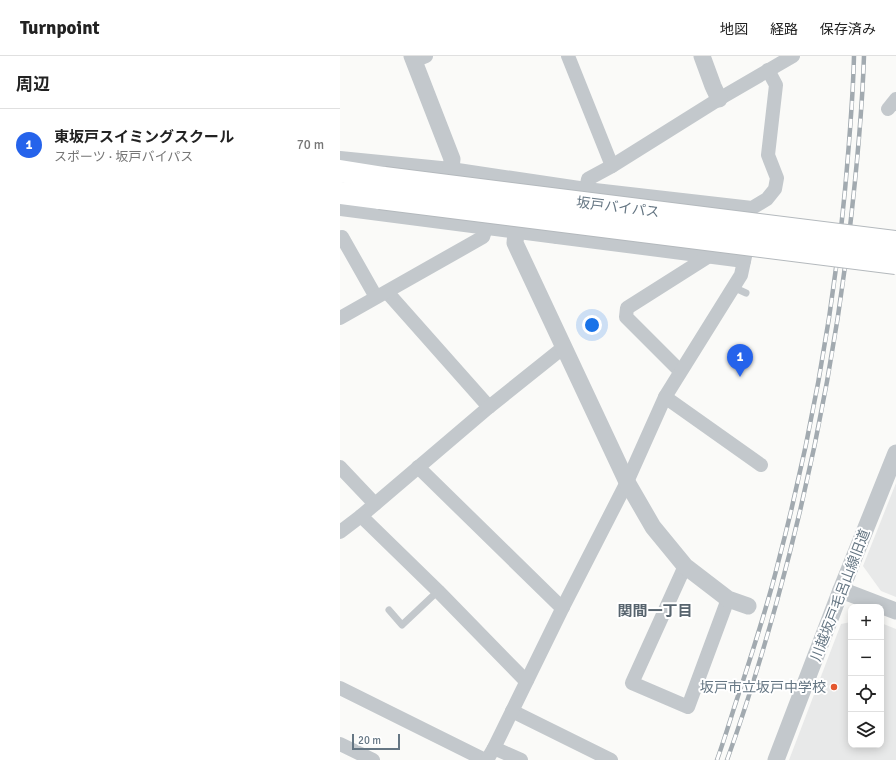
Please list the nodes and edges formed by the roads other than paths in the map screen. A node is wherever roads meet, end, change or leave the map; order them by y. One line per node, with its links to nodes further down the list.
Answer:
1 (568, 56): 8 (street)
2 (702, 56): 6 (street)
3 (793, 56): 5 (street)
4 (418, 58): 9 (street)
5 (768, 70): 6 (street); 15 (street)
6 (719, 100): 8 (street)
7 (340, 158): 9 (street)
8 (612, 166): 13 (street)
9 (451, 169): 11 (street)
10 (340, 172): 12 (highway, 坂戸バイパス)
11 (566, 187): 13 (street); 19 (street)
12 (382, 188): 14 (highway, 坂戸バイパス); 21 (highway, 坂戸バイパス, bridge); 24 (highway, 坂戸バイパス, bridge)
13 (586, 189): 15 (street)
14 (340, 193)
15 (752, 208): 23 (street)
16 (340, 209): 17 (street)
17 (486, 228): 18 (street); 25 (street)
18 (516, 232): 19 (street); 27 (street)
19 (556, 237): 22 (street)
20 (340, 238): 25 (street)
21 (896, 242)
22 (709, 256): 23 (street); 28 (street)
23 (744, 261): 28 (street)
24 (896, 264)
25 (381, 294): 26 (street); 30 (street)
26 (340, 318)
27 (564, 347): 30 (street); 35 (street)
28 (680, 371): 29 (street)
29 (665, 397): 32 (street); 35 (street)
30 (489, 407): 34 (street)
31 (896, 453): 40 (street, 川越坂戸毛呂山線旧道)
32 (761, 465)
33 (340, 467): 36 (street)
34 (418, 467): 36 (street); 44 (street)
35 (627, 482): 39 (street); 44 (street)
36 (375, 504): 37 (street)
37 (361, 516): 38 (street); 41 (street)
38 (340, 532)
39 (685, 566): 42 (street); 42 (street)
40 (841, 590): 46 (street); 56 (street, 川越坂戸毛呂山線旧道)
41 (438, 591): 45 (lane); 47 (street)
42 (728, 599): 43 (street)
43 (748, 606)
44 (563, 607): 47 (street)
45 (389, 610)
46 (896, 611)
47 (527, 680): 49 (street)
48 (340, 688): 53 (street)
49 (512, 711): 51 (street); 55 (street)
50 (340, 744): 52 (street)
51 (494, 748): 53 (street); 54 (street)
52 (373, 760)
53 (486, 760)
54 (521, 760)
55 (611, 760)
56 (776, 760)

